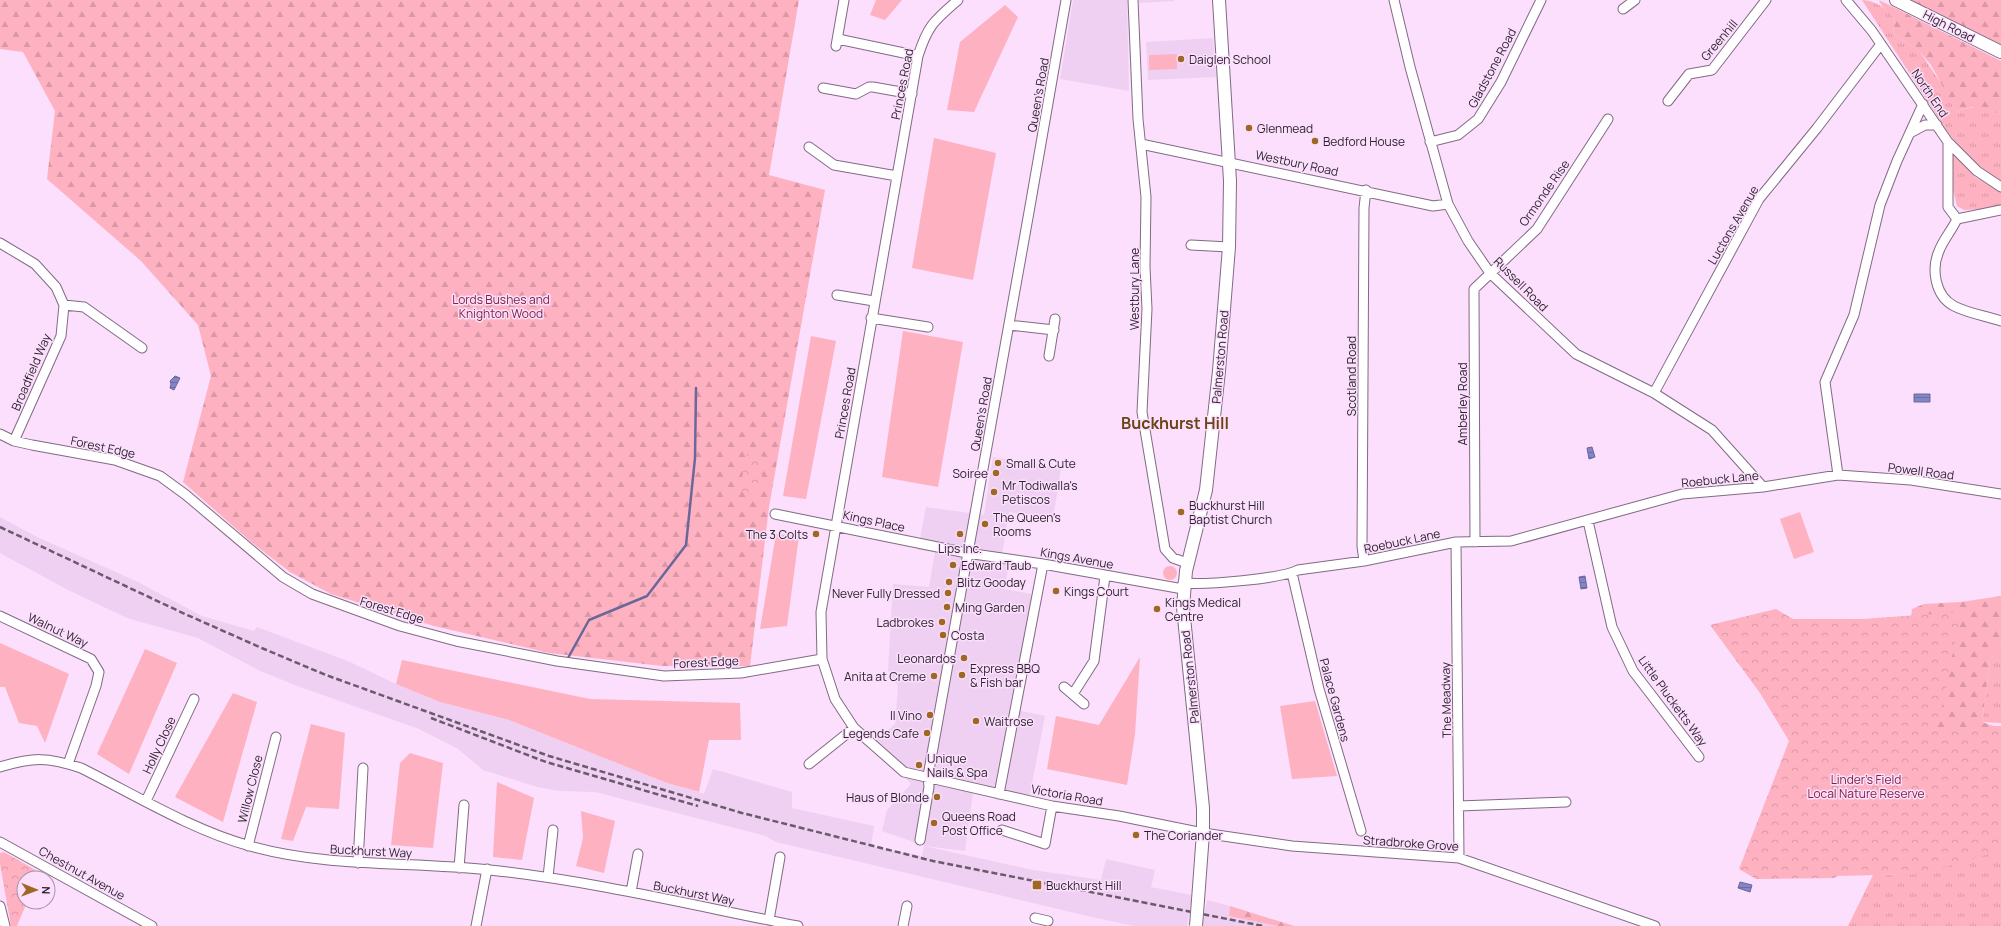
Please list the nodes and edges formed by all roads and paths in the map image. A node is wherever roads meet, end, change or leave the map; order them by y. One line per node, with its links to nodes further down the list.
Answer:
1 (844, 0): 15 (street)
2 (1066, 0): 44 (street, Queen's Road)
3 (1133, 0): 25 (street, Westbury Lane)
4 (1219, 0): 27 (main road, Palmerston Road)
5 (1394, 0): 23 (street, Russell Road)
6 (1541, 0): 23 (street, Gladstone Road)
7 (1635, 0): 12 (street)
8 (1766, 0): 18 (street, Greenhill)
9 (1896, 0): 14 (main road, High Road)
10 (1848, 1): 13 (street, North End)
11 (952, 2): 15 (street, Princes Road)
12 (1623, 9)
13 (1881, 44): 19 (street, North End); 49 (street, Luctons Avenue)
14 (2001, 52)
15 (918, 56): 17 (street, Princes Road)
16 (823, 88): 17 (street)
17 (912, 94): 28 (street, Princes Road)
18 (1668, 101)
19 (1923, 104): 21 (street, North End); 22 (street)
20 (1608, 118): 37 (street, Ormonde Rise)
21 (1937, 125): 22 (street); 24 (street, North End)
22 (1910, 133): 52 (street)
23 (1430, 142): 31 (street, Russell Road)
24 (1948, 142): 29 (street, North End); 33 (street)
25 (1141, 144): 27 (street, Westbury Road); 62 (street, Westbury Lane)
26 (809, 147): 28 (street)
27 (1229, 161): 30 (street, Westbury Road); 36 (main road, Palmerston Road)
28 (897, 176): 39 (street, Princes Road)
29 (2001, 187)
30 (1366, 190): 31 (street, Westbury Road); 61 (street, Scotland Road)
31 (1448, 204): 37 (street, Russell Road)
32 (2001, 210): 33 (street)
33 (1957, 219): 43 (street)
34 (0, 243): 40 (street, Broadfield Way)
35 (1191, 245): 36 (street)
36 (1229, 247): 62 (main road, Palmerston Road)
37 (1490, 273): 49 (street, Russell Road); 59 (street, Amberley Road)
38 (837, 295): 39 (street)
39 (874, 301): 41 (street, Princes Road)
40 (64, 305): 47 (street); 51 (street, Broadfield Way)
41 (871, 318): 45 (street); 57 (street, Princes Road)
42 (1055, 319): 46 (street)
43 (2001, 321)
44 (1009, 325): 46 (street); 60 (street, Queen's Road)
45 (928, 327)
46 (1054, 330): 48 (street)
47 (142, 348)
48 (1050, 356)
49 (1654, 393): 53 (street, Russell Road)
50 (0, 434): 51 (street, Forest Edge)
51 (14, 441): 68 (street, Forest Edge)
52 (1838, 475): 53 (street, Roebuck Lane); 54 (street, Powell Road)
53 (1763, 487): 56 (street, Roebuck Lane)
54 (2001, 494)
55 (775, 514): 57 (street, Kings Place)
56 (1588, 521): 59 (street, Roebuck Lane); 75 (street, Little Plucketts Way)
57 (836, 525): 60 (street, Kings Place); 68 (street, Princes Road)
58 (1456, 542): 59 (street, Roebuck Lane); 61 (street, Roebuck Lane); 86 (street, The Meadway)
59 (1475, 542)
60 (967, 553): 63 (street, Kings Avenue); 80 (street, Queen's Road)
61 (1364, 561): 64 (street, Roebuck Lane)
62 (1187, 563): 66 (main road, Palmerston Road)
63 (1043, 564): 65 (street, Kings Avenue); 81 (street)
64 (1292, 573): 66 (street, Roebuck Lane); 89 (street, Palace Gardens)
65 (1105, 576): 66 (street, Kings Avenue); 70 (street)
66 (1183, 586): 90 (main road, Palmerston Road)
67 (0, 616): 76 (street, Walnut Way)
68 (822, 659): 73 (street, Princes Road)
69 (1064, 687): 70 (street)
70 (1073, 694): 72 (street)
71 (194, 699): 82 (street, Holly Close)
72 (1084, 704)
73 (854, 728): 77 (street); 80 (street, Princes Road)
74 (276, 737): 93 (street, Willow Close)
75 (1699, 757)
76 (68, 764): 78 (street, Buckhurst Way); 82 (street, Buckhurst Way)
77 (809, 764)
78 (0, 767)
79 (363, 768): 97 (street)
80 (928, 776): 81 (street, Victoria Road); 91 (street, Queen's Road)
81 (999, 794): 85 (street, Victoria Road)
82 (146, 801): 93 (street, Buckhurst Way)
83 (1566, 802): 86 (street)
84 (464, 805): 98 (street)
85 (1052, 806): 88 (street); 90 (street, Victoria Road)
86 (1459, 806): 96 (street, The Meadway)
87 (553, 830): 100 (street)
88 (1002, 830)
89 (1361, 831)
90 (1203, 833): 96 (street, Stradbroke Grove); 113 (main road, Palmerston Road, bridge)
91 (920, 836)
92 (0, 842): 109 (street, Chestnut Avenue)
93 (248, 846): 97 (street, Buckhurst Way)
94 (638, 854): 101 (street)
95 (780, 857): 105 (street)
96 (1459, 858): 114 (street, Stradbroke Grove)
97 (358, 862): 98 (street, Buckhurst Way)
98 (460, 868): 99 (street, Buckhurst Way)
99 (487, 870): 100 (street, Buckhurst Way); 110 (street)
100 (548, 877): 101 (street, Buckhurst Way)
101 (631, 892): 107 (street, Buckhurst Way)
102 (0, 906): 108 (street)
103 (906, 906): 112 (street)
104 (1035, 918): 106 (street)
105 (769, 920): 107 (street, Buckhurst Way); 111 (street, Buckhurst Way)
106 (1048, 920)
107 (758, 922)
108 (3, 923)
109 (152, 926)
110 (476, 926)
111 (798, 926)
112 (903, 926)
113 (1196, 926)
114 (1655, 926)

